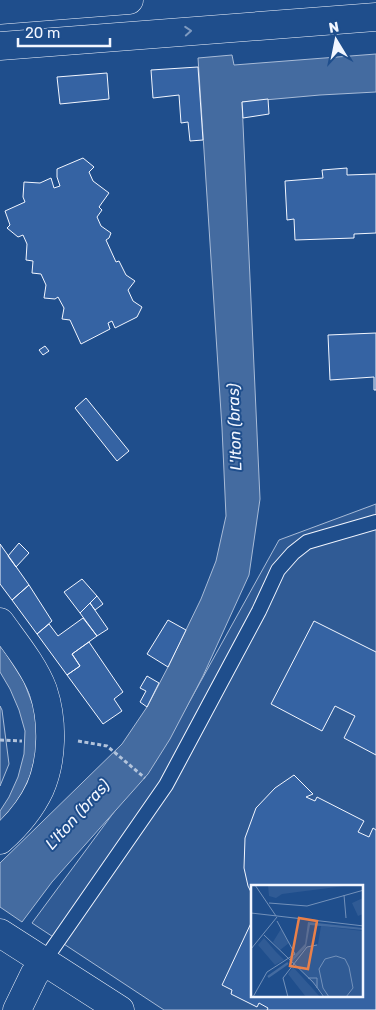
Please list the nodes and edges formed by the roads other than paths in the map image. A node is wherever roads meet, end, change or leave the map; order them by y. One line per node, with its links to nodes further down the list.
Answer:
1 (129, 0): 2 (main road)
2 (0, 10)
3 (376, 17): 4 (main road, one-way to 3)
4 (0, 46)
5 (376, 522): 9 (lane)
6 (0, 622): 7 (main road)
7 (7, 834)
8 (8, 938): 9 (main road)
9 (44, 961): 10 (main road); 11 (main road)
10 (17, 1010)
11 (120, 1010)

